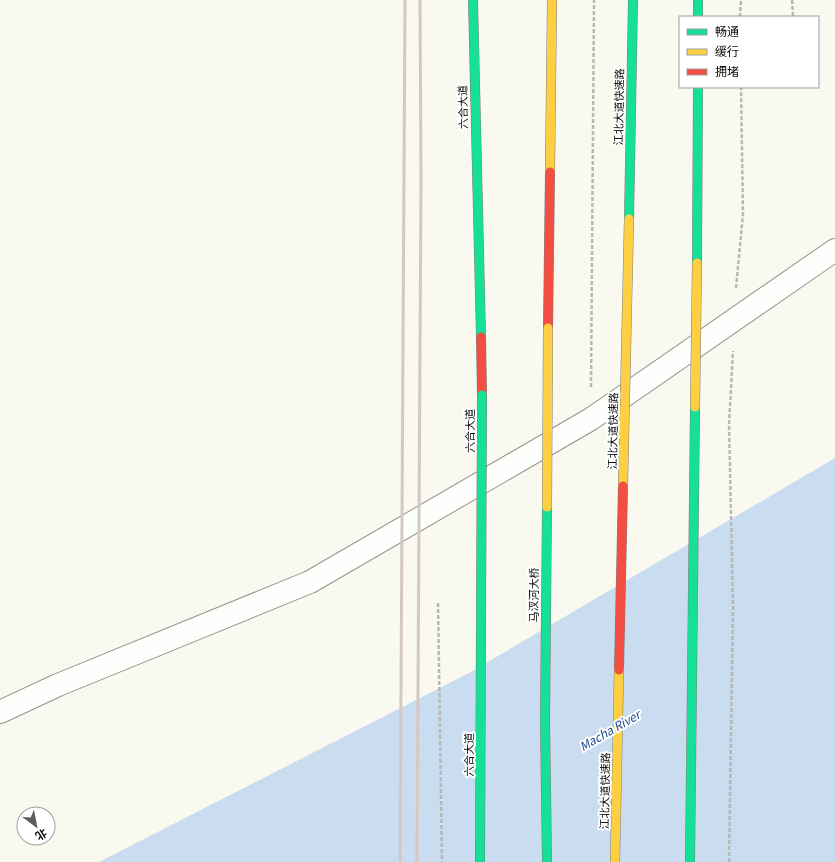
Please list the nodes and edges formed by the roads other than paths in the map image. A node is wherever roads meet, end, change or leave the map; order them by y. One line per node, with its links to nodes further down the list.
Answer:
1 (473, 0): 9 (main road, 六合大道, bridge)
2 (552, 0): 10 (main road, 马汊河大桥, bridge)
3 (633, 0): 11 (main road, 江北大道快速路, bridge)
4 (698, 0): 5 (main road)
5 (698, 16)
6 (698, 88): 12 (main road, bridge)
7 (835, 250): 8 (street)
8 (0, 712)
9 (480, 862)
10 (547, 862)
11 (615, 862)
12 (690, 862)

